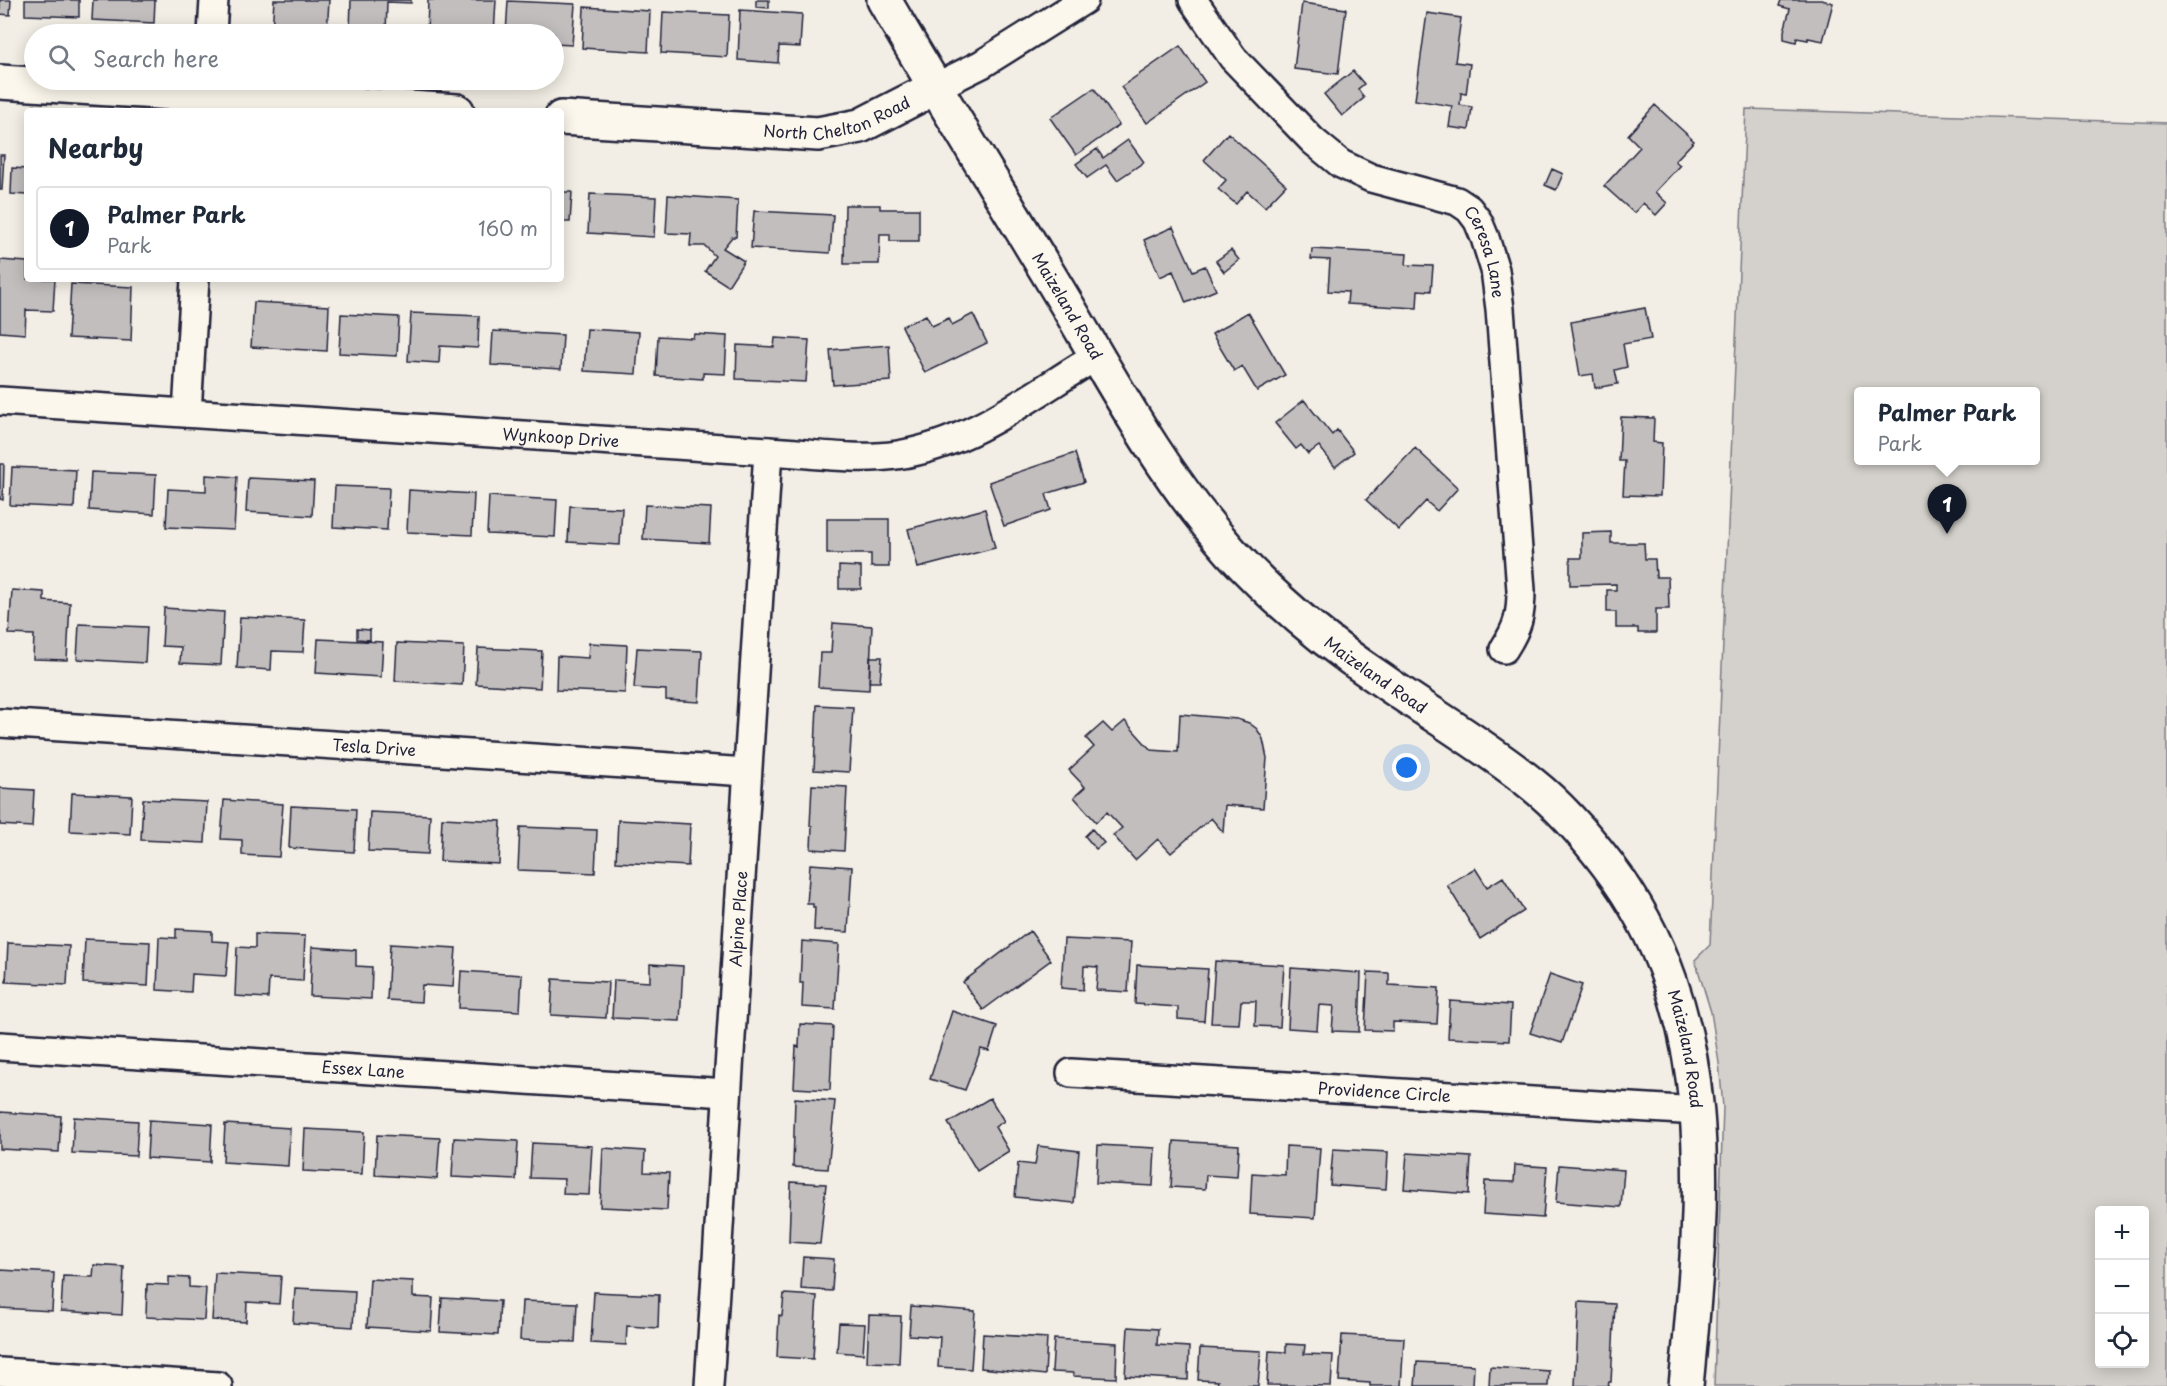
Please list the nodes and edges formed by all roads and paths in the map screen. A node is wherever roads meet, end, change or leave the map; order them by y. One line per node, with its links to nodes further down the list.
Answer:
1 (214, 0): 5 (street)
2 (884, 0): 8 (main road, Maizeland Road)
3 (1084, 0): 8 (street, North Chelton Road)
4 (1193, 0): 18 (street, Ceresa Lane)
5 (213, 24)
6 (0, 82): 7 (main road)
7 (24, 84)
8 (936, 87): 12 (main road, North Chelton Road); 14 (main road, Maizeland Road)
9 (128, 90): 10 (main road)
10 (208, 95): 11 (main road)
11 (410, 108)
12 (564, 118)
13 (195, 282): 16 (street)
14 (1097, 356): 17 (street, Wynkoop Drive); 24 (main road, Maizeland Road)
15 (0, 401): 16 (street, Wynkoop Drive)
16 (187, 413): 17 (street, Wynkoop Drive)
17 (768, 451): 20 (street, Alpine Place)
18 (1504, 649)
19 (0, 723): 20 (street, Tesla Drive)
20 (747, 772): 23 (street, Alpine Place)
21 (0, 1046): 23 (street, Essex Lane)
22 (1071, 1073): 24 (street, Providence Circle)
23 (727, 1093): 27 (street, Alpine Place)
24 (1698, 1111): 28 (main road, Maizeland Road)
25 (0, 1372): 26 (street)
26 (218, 1386)
27 (709, 1386)
28 (1686, 1386)

